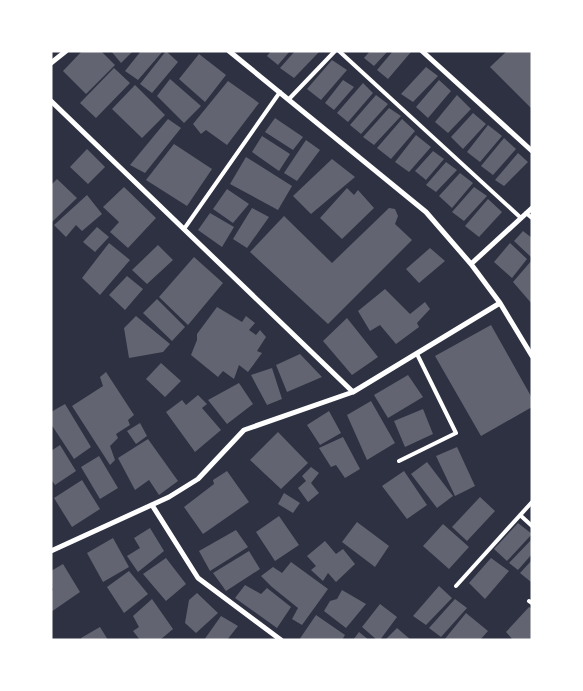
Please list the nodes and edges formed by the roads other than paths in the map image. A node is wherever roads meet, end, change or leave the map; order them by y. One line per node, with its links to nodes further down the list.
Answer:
1 (66, 51): 6 (street)
2 (228, 51): 7 (street)
3 (334, 51): 8 (lane)
4 (339, 51): 13 (lane)
5 (422, 51): 10 (street)
6 (51, 63)
7 (280, 92): 8 (street); 15 (lane)
8 (289, 99): 16 (street)
9 (51, 101): 15 (street)
10 (532, 151)
11 (532, 208): 12 (street)
12 (526, 213): 13 (street); 14 (lane)
13 (521, 218): 16 (street)
14 (532, 218)
15 (184, 230): 20 (street)
16 (471, 264): 17 (street)
17 (500, 303): 18 (street); 19 (street)
18 (416, 354): 20 (street); 21 (lane)
19 (532, 356)
20 (353, 392): 23 (street)
21 (399, 461)
22 (532, 502): 24 (lane)
23 (152, 505): 26 (street); 28 (street)
24 (520, 515): 25 (lane); 27 (lane)
25 (532, 526)
26 (51, 550)
27 (456, 586)
28 (281, 640)

